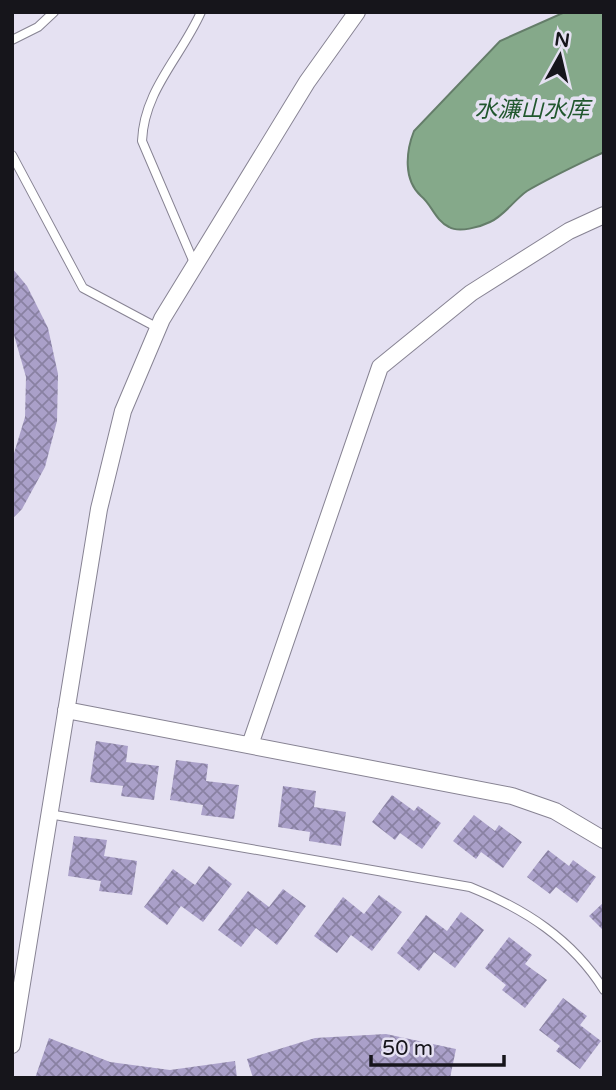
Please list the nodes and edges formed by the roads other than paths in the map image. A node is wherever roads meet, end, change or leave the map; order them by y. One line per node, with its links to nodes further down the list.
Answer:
1 (54, 12): 4 (lane)
2 (201, 12): 7 (lane)
3 (357, 12): 7 (street)
4 (12, 40)
5 (12, 155): 8 (lane)
6 (604, 215): 10 (street)
7 (195, 265): 8 (street)
8 (158, 328): 9 (street)
9 (66, 710): 10 (street); 11 (street)
10 (250, 746): 12 (street)
11 (49, 814): 13 (lane); 14 (street)
12 (604, 840)
13 (604, 990)
14 (12, 1045)

